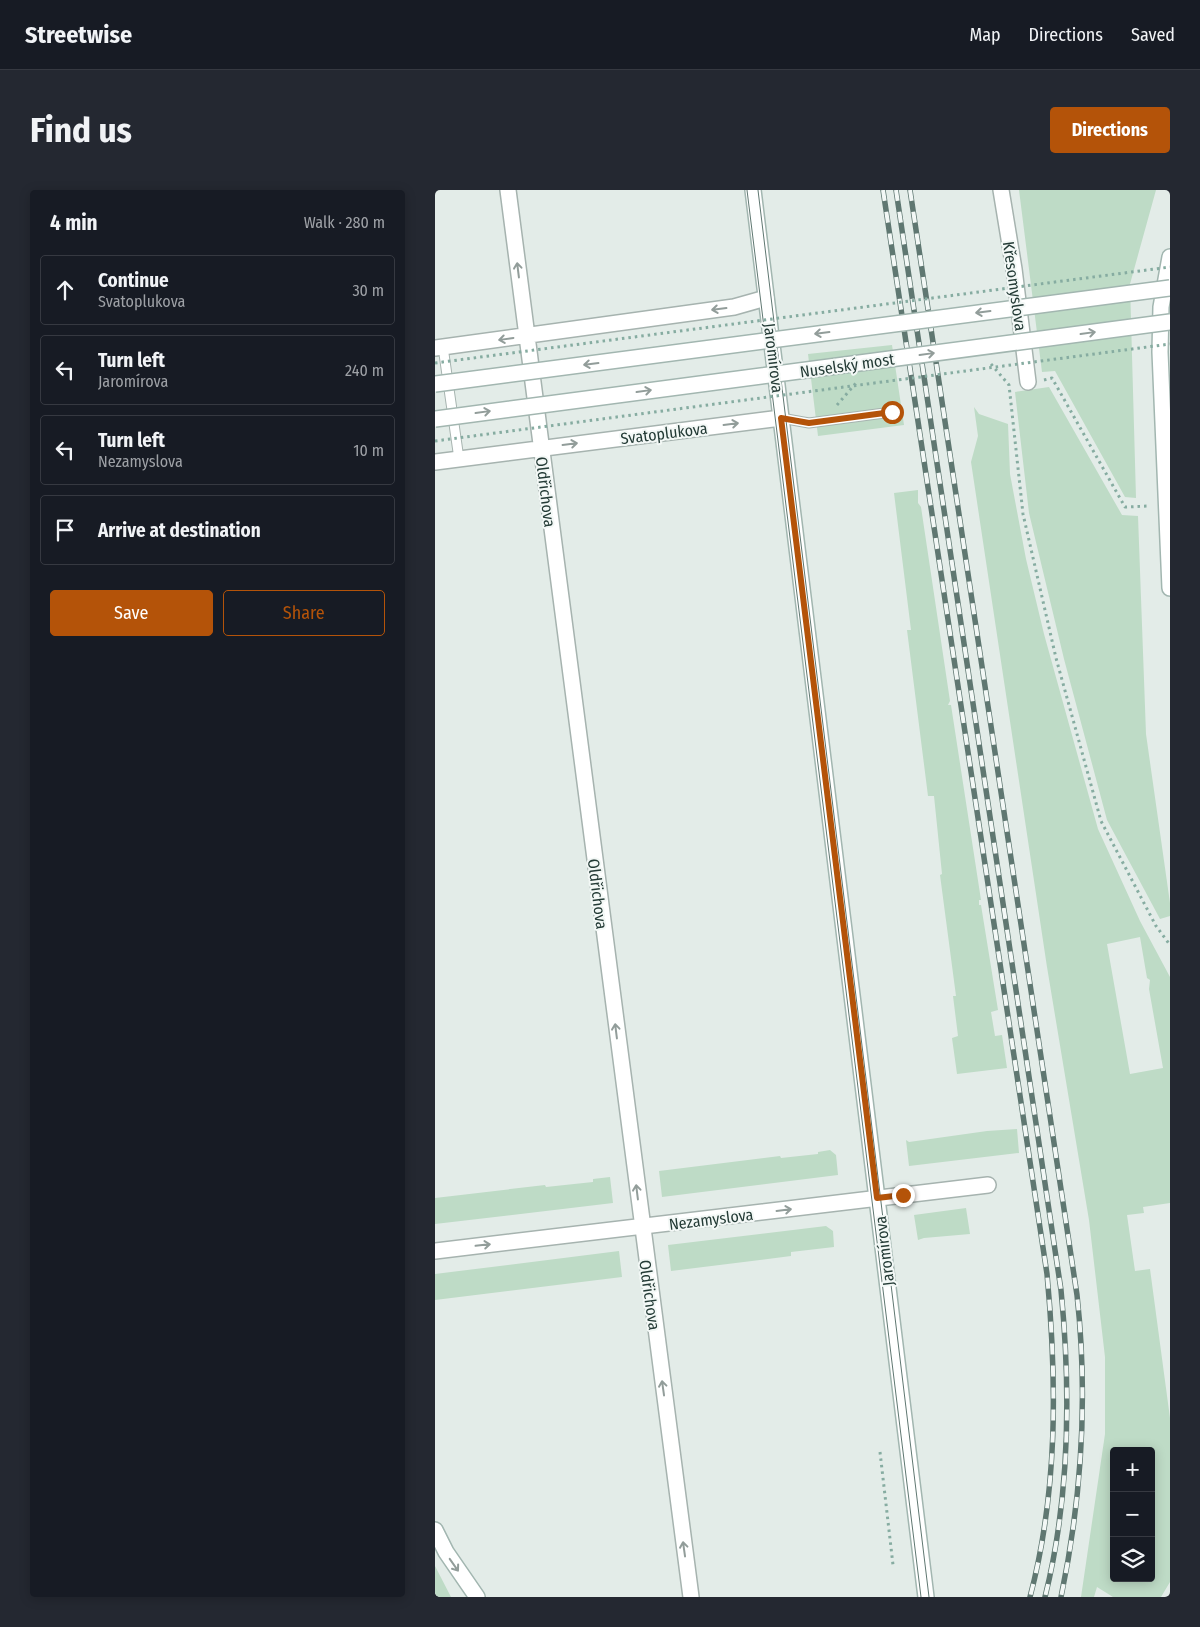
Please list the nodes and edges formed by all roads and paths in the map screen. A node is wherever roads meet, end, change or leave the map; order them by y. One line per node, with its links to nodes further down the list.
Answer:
1 (508, 190): 9 (street, Oldřichova, one-way to 1)
2 (753, 190): 7 (street, Jaromírova)
3 (1001, 190): 15 (street, Křesomyslova)
4 (1170, 257): 27 (street)
5 (1170, 267): 12 (path, bridge)
6 (1170, 288): 16 (street, one-way to 16, bridge)
7 (766, 298): 9 (street, one-way to 9); 19 (street, Jaromírova)
8 (1170, 322): 20 (street, Nuselský most, one-way to 8, bridge)
9 (527, 336): 11 (street, one-way to 11); 23 (street, Oldřichova)
10 (1170, 344): 22 (path, bridge)
11 (439, 347): 24 (lane)
12 (435, 363)
13 (1052, 378): 26 (path)
14 (859, 379): 21 (path)
15 (1028, 382)
16 (435, 384)
17 (1009, 385): 28 (path)
18 (892, 412): 21 (lane, Svatoplukova)
19 (781, 418): 21 (lane, Svatoplukova); 23 (street, Svatoplukova, one-way to 19); 30 (street, Jaromírova)
20 (435, 419)
21 (823, 421)
22 (435, 441)
23 (541, 448): 24 (street, Svatoplukova); 31 (street, Oldřichova, one-way to 23)
24 (459, 459): 25 (street, Svatoplukova)
25 (435, 462)
26 (1149, 506)
27 (1170, 588)
28 (1170, 945)
29 (987, 1185): 30 (street, Nezamyslova)
30 (877, 1198): 31 (street, Nezamyslova, one-way to 30); 38 (street, Jaromírova)
31 (641, 1228): 32 (street, Nezamyslova, one-way to 31); 37 (street, Oldřichova, one-way to 31)
32 (435, 1250)
33 (879, 1452): 35 (path)
34 (435, 1530): 36 (street, one-way to 36)
35 (893, 1565)
36 (477, 1597)
37 (691, 1597)
38 (926, 1597)

